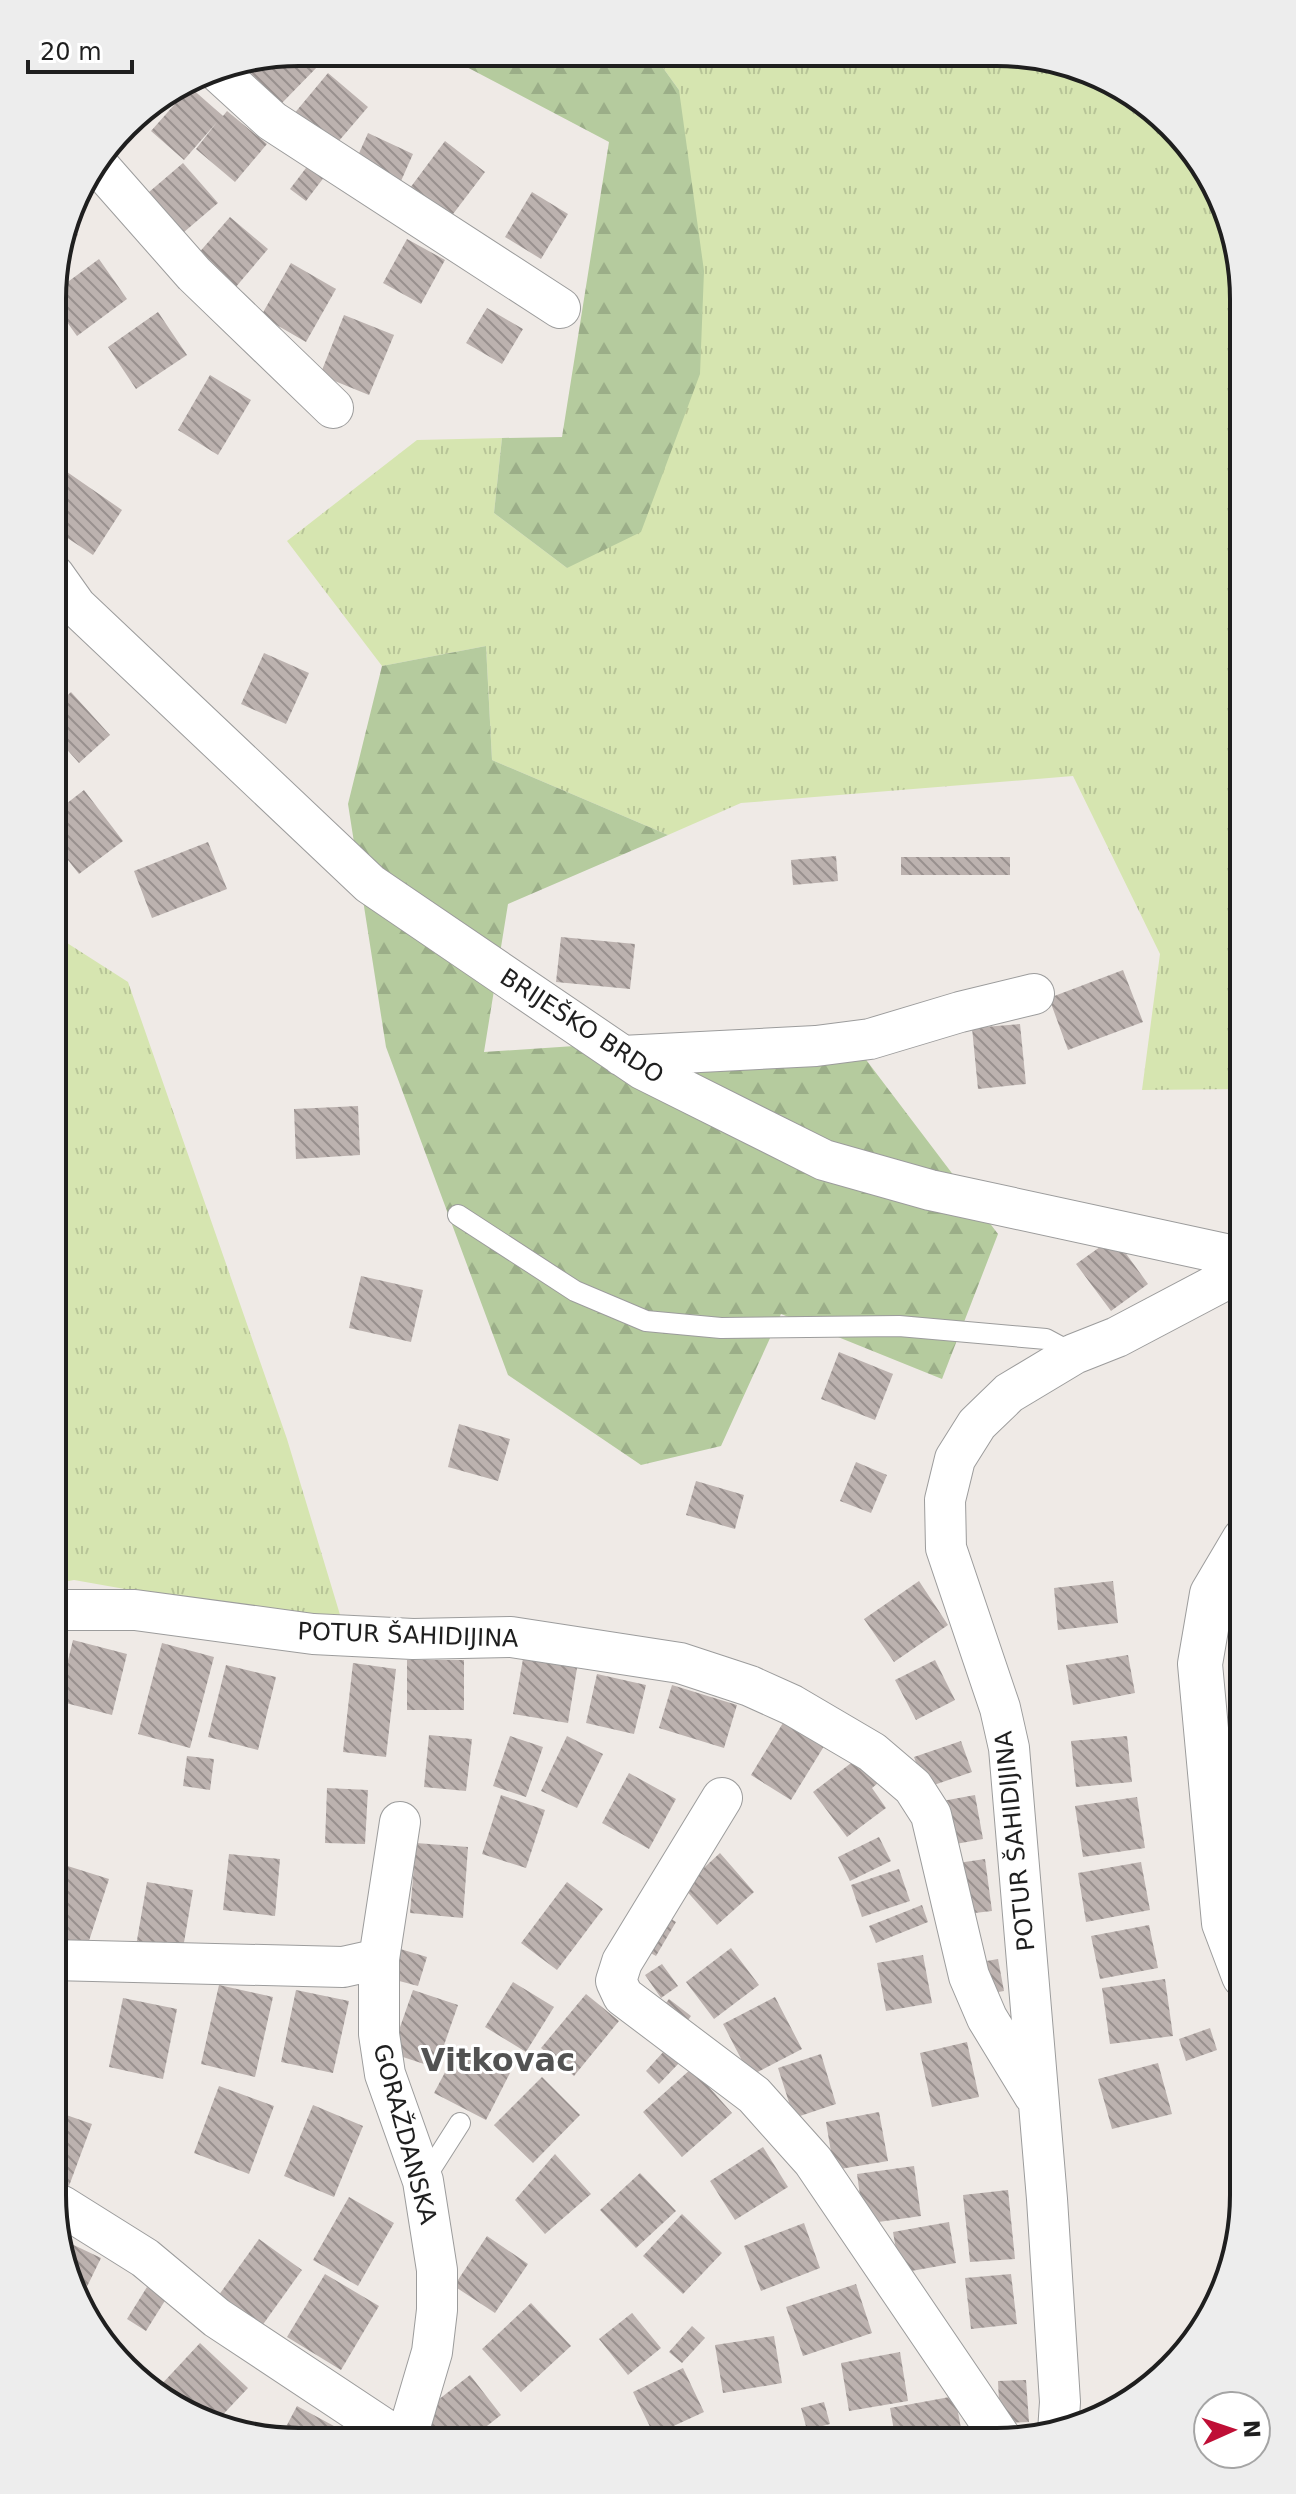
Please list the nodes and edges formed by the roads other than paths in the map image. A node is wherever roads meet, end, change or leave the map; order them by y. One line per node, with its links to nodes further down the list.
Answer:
1 (225, 78): 3 (street)
2 (104, 171): 4 (street)
3 (560, 308)
4 (333, 408)
5 (66, 609): 7 (street, BRIJEŠKO BRDO)
6 (1034, 994): 7 (street)
7 (622, 1056): 9 (street, BRIJEŠKO BRDO)
8 (458, 1215): 11 (lane)
9 (1230, 1255)
10 (1230, 1277): 11 (street, POTUR ŠAHIDIJINA)
11 (1074, 1354): 19 (street, POTUR ŠAHIDIJINA)
12 (1230, 1564): 16 (street)
13 (66, 1610): 19 (street, POTUR ŠAHIDIJINA)
14 (722, 1798): 26 (street)
15 (400, 1822): 17 (street, GORAŽDANSKA)
16 (1230, 1939)
17 (379, 1959): 18 (street); 21 (street, GORAŽDANSKA)
18 (66, 1960)
19 (1039, 2104): 23 (street, POTUR ŠAHIDIJINA)
20 (460, 2123): 21 (lane)
21 (423, 2181): 25 (street, GORAŽDANSKA)
22 (67, 2209): 24 (street)
23 (1058, 2420)
24 (386, 2428)
25 (408, 2428)
26 (994, 2428)

